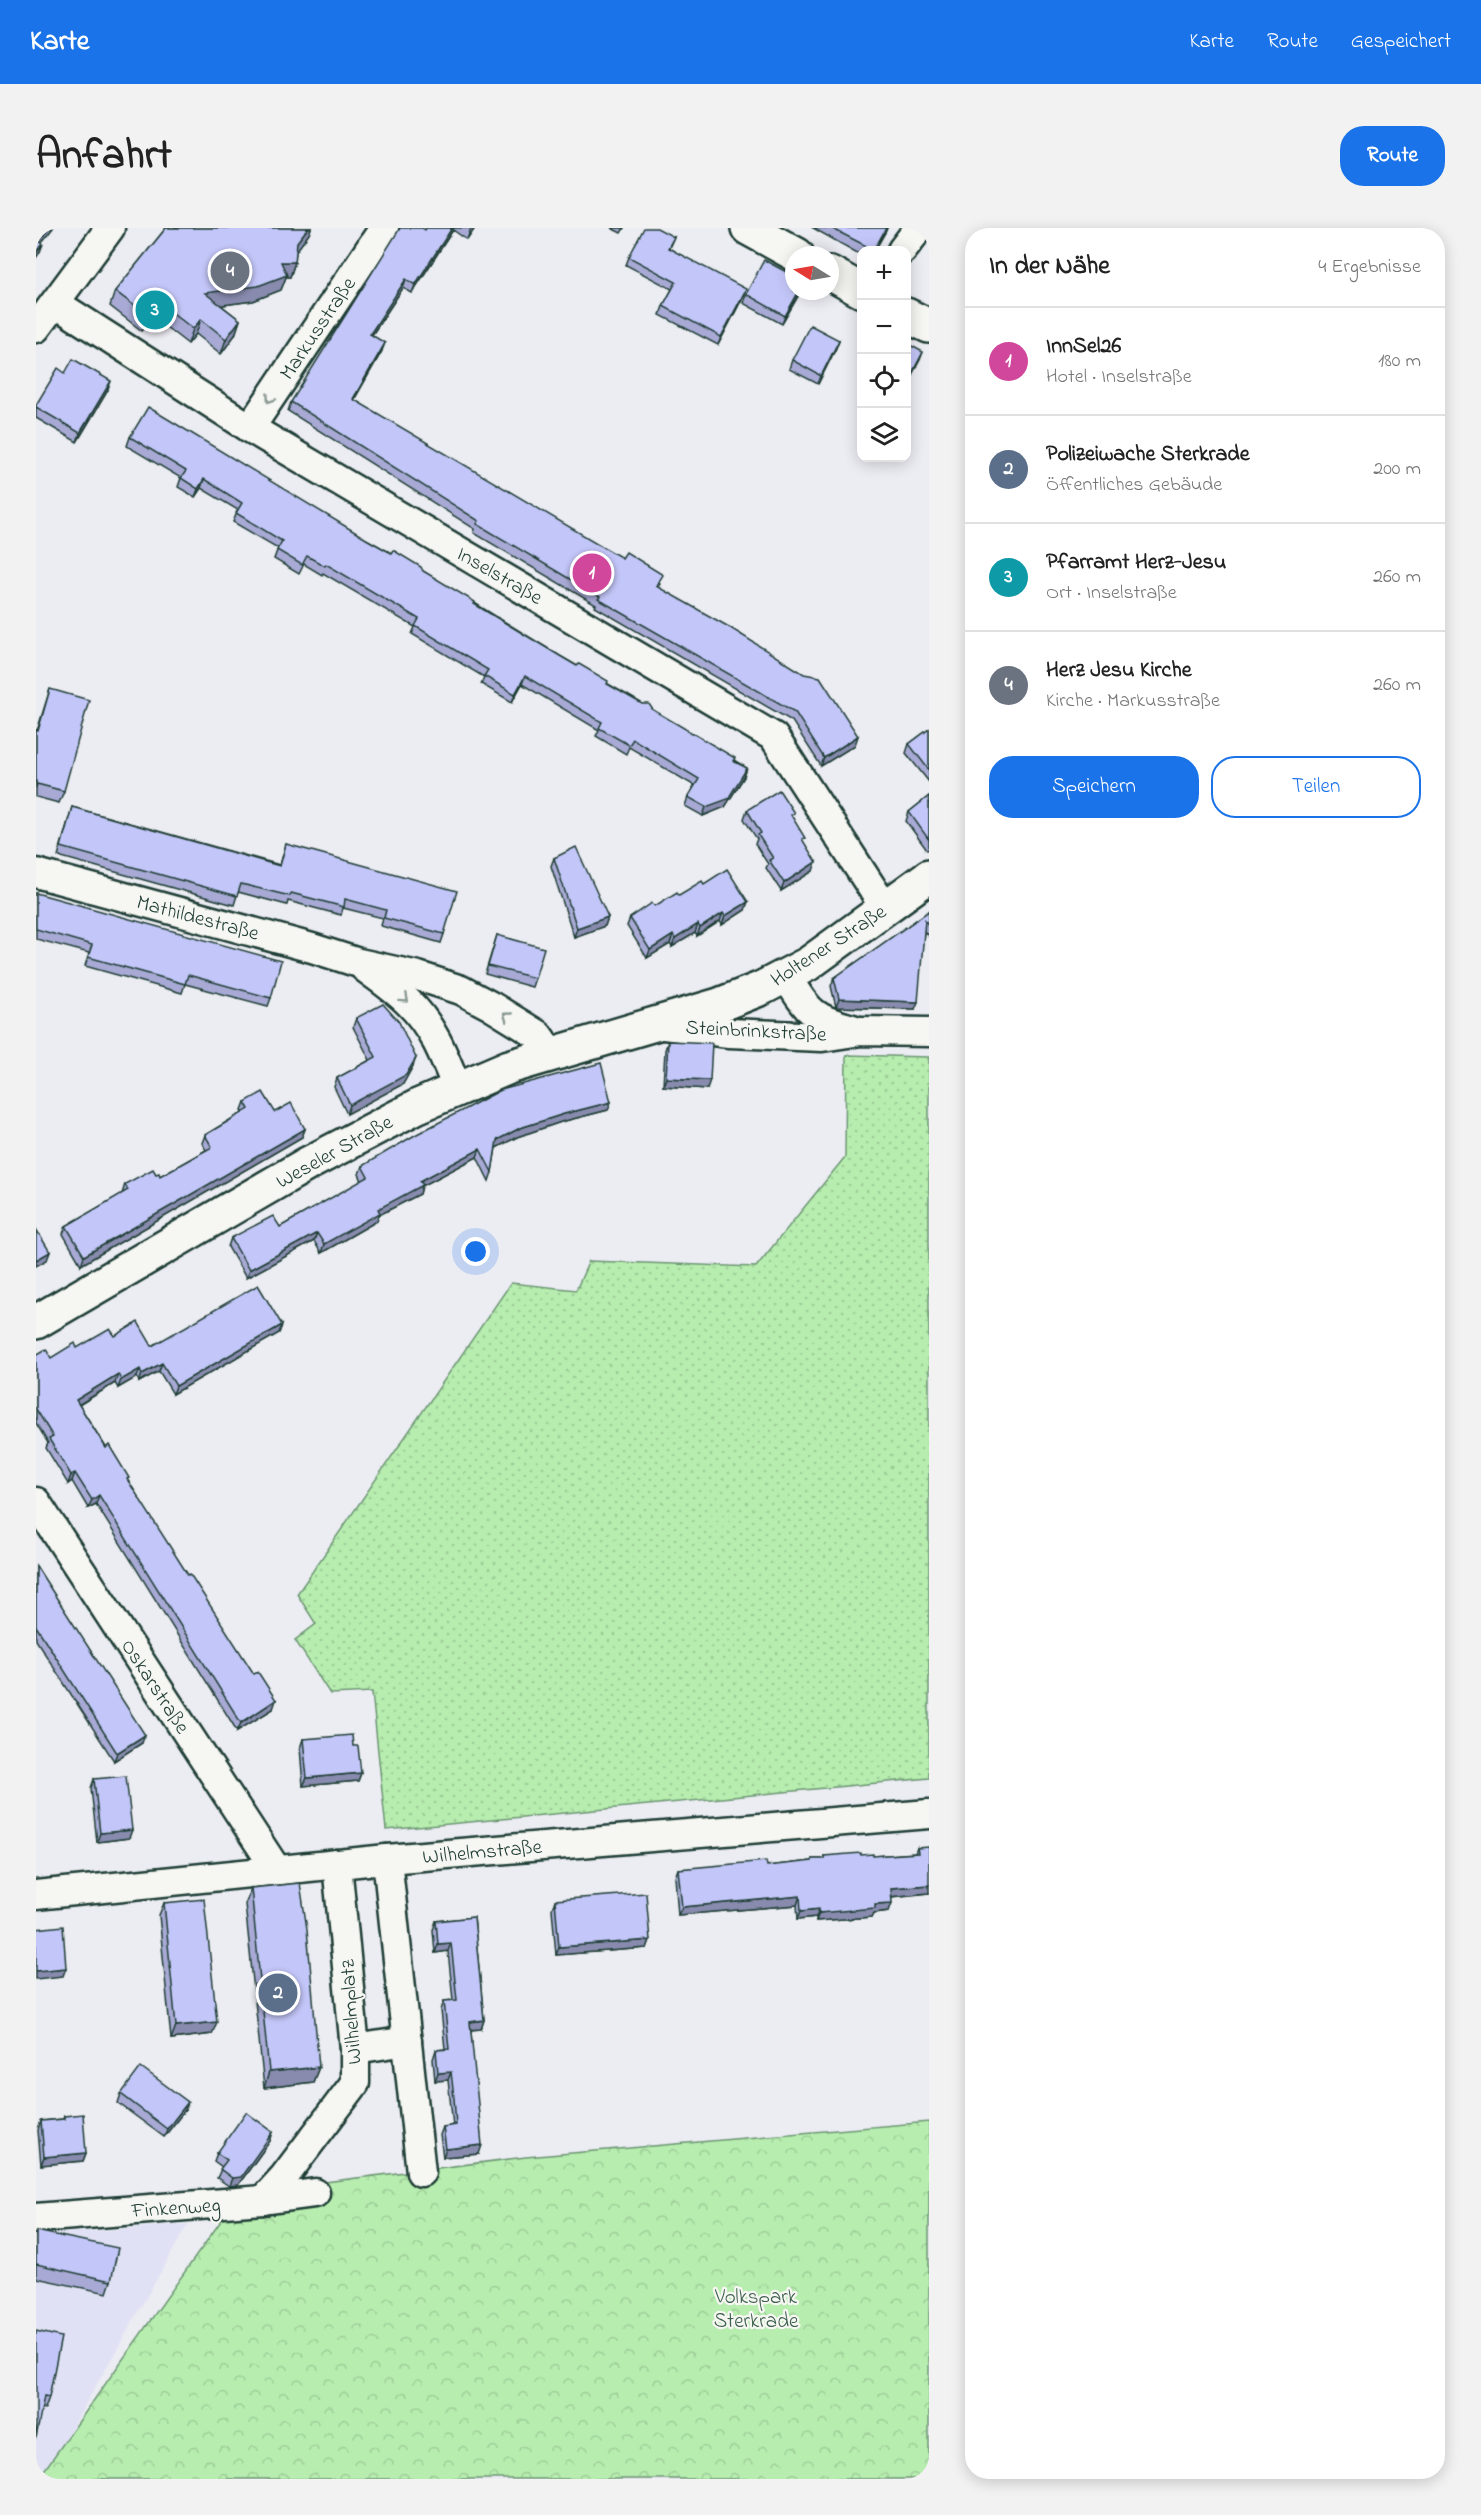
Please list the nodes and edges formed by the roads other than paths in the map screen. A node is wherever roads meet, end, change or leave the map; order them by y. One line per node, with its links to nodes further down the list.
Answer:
1 (110, 228): 9 (street)
2 (384, 228): 13 (street, Markusstraße, one-way to 13)
3 (748, 228): 6 (main road)
4 (919, 228): 5 (street)
5 (905, 246)
6 (785, 248)
7 (839, 278): 8 (main road)
8 (857, 289)
9 (54, 303): 12 (street); 13 (street, Inselstraße)
10 (911, 317): 11 (main road)
11 (929, 326)
12 (36, 328)
13 (250, 428): 16 (street, Inselstraße)
14 (36, 873): 17 (street, Mathildestraße)
15 (929, 876): 16 (main road, Holtener Straße)
16 (885, 908): 18 (main road, Holtener Straße)
17 (359, 963): 22 (street, Mathildestraße, one-way to 17); 23 (street, Mathildestraße, one-way to 23)
18 (786, 976): 19 (main road, Holtener Straße); 20 (street, Steinbrinkstraße)
19 (652, 1023): 20 (street, Steinbrinkstraße); 22 (main road, Weseler Straße)
20 (861, 1031): 21 (street, Steinbrinkstraße)
21 (929, 1032)
22 (551, 1053): 23 (main road, Weseler Straße)
23 (457, 1088): 24 (main road, Weseler Straße)
24 (36, 1322)
25 (36, 1502): 29 (street, Oskarstraße)
26 (929, 1814): 27 (street, Wilhelmstraße)
27 (387, 1859): 28 (street, Wilhelmstraße); 31 (street)
28 (337, 1864): 29 (street, Wilhelmstraße); 32 (street, Wilhelmplatz)
29 (276, 1869): 30 (street, Wilhelmstraße)
30 (36, 1895)
31 (407, 2042): 32 (street); 33 (street)
32 (355, 2049): 35 (street, Wilhelmplatz)
33 (422, 2172)
34 (315, 2193): 35 (street, Finkenweg)
35 (263, 2200): 36 (street, Finkenweg)
36 (36, 2218)

